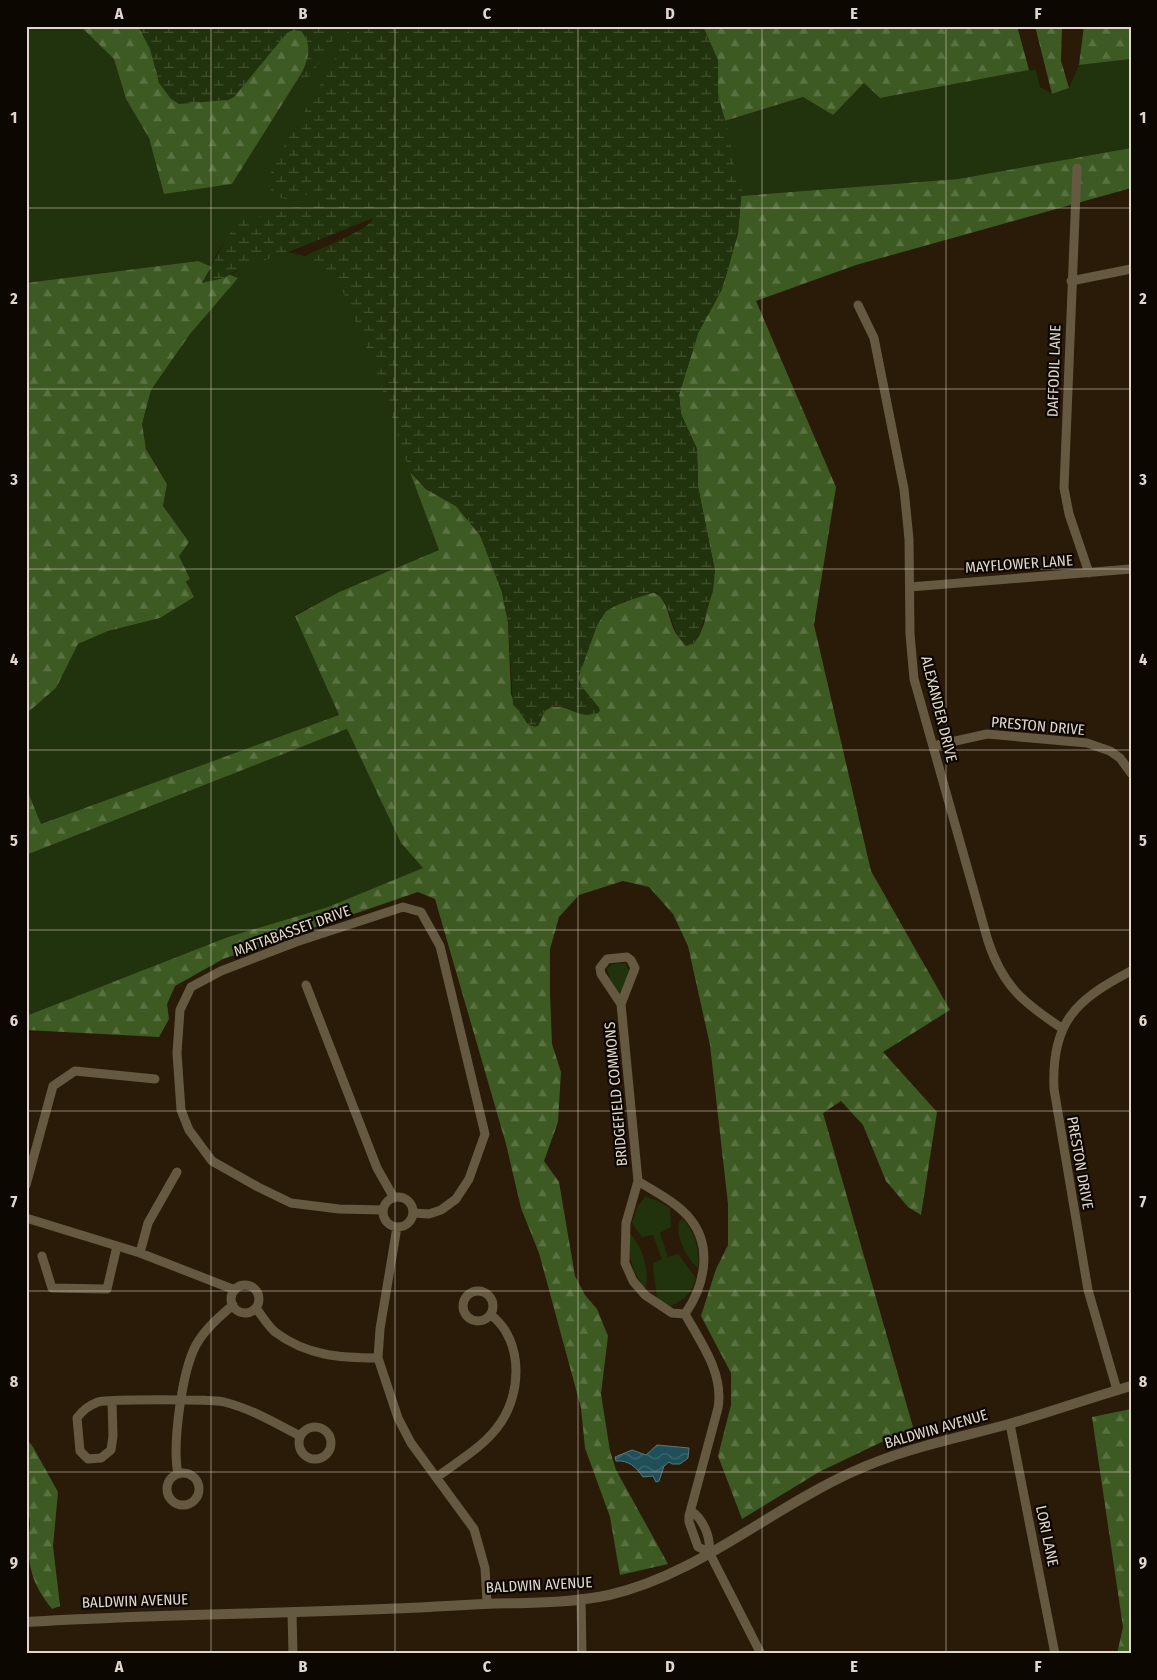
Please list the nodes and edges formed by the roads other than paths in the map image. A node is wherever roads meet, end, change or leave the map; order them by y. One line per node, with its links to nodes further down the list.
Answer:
1 (1076, 168): 3 (street, DAFFODIL LANE)
2 (1131, 269): 3 (street)
3 (1071, 281): 6 (street, DAFFODIL LANE)
4 (858, 305): 7 (street, ALEXANDER DRIVE)
5 (1131, 569): 6 (street, MAYFLOWER LANE)
6 (1089, 573): 7 (street, MAYFLOWER LANE)
7 (910, 587): 8 (street, ALEXANDER DRIVE)
8 (933, 746): 9 (street, PRESTON DRIVE); 13 (street, ALEXANDER DRIVE)
9 (1131, 773)
10 (1131, 971): 13 (street, PRESTON DRIVE)
11 (306, 985): 18 (street)
12 (621, 1004): 12 (street, BRIDGEFIELD COMMONS); 16 (street, BRIDGEFIELD COMMONS)
13 (1063, 1029): 33 (street, PRESTON DRIVE)
14 (155, 1078): 17 (street)
15 (177, 1172): 24 (street)
16 (638, 1180): 29 (street, BRIDGEFIELD COMMONS); 29 (street, BRIDGEFIELD COMMONS)
17 (26, 1186)
18 (394, 1198): 19 (street); 20 (street)
19 (383, 1210): 20 (street, MATTABASSET DRIVE); 22 (street)
20 (414, 1213): 22 (street)
21 (26, 1218): 23 (street)
22 (397, 1227): 31 (street)
23 (117, 1246): 24 (street); 25 (street)
24 (140, 1252): 26 (street)
25 (42, 1256)
26 (235, 1290): 27 (street); 28 (street)
27 (233, 1306): 28 (street); 34 (street)
28 (256, 1308): 31 (street)
29 (685, 1314): 40 (street)
30 (491, 1315): 39 (street)
31 (378, 1358): 39 (street)
32 (1131, 1386): 33 (street, BALDWIN AVENUE)
33 (1117, 1390): 36 (street, BALDWIN AVENUE)
34 (182, 1400): 35 (street); 37 (street); 38 (street)
35 (112, 1401): 35 (street)
36 (1010, 1424): 41 (street, BALDWIN AVENUE); 49 (street, LORI LANE)
37 (300, 1436)
38 (178, 1474)
39 (437, 1478): 43 (street)
40 (692, 1512): 41 (street); 41 (street)
41 (709, 1552): 42 (street, BALDWIN AVENUE); 48 (street)
42 (581, 1599): 43 (street, BALDWIN AVENUE); 47 (street)
43 (487, 1603): 44 (street, BALDWIN AVENUE)
44 (292, 1612): 45 (street, BALDWIN AVENUE); 46 (street)
45 (26, 1622)
46 (293, 1654)
47 (582, 1654)
48 (761, 1654)
49 (1055, 1654)

